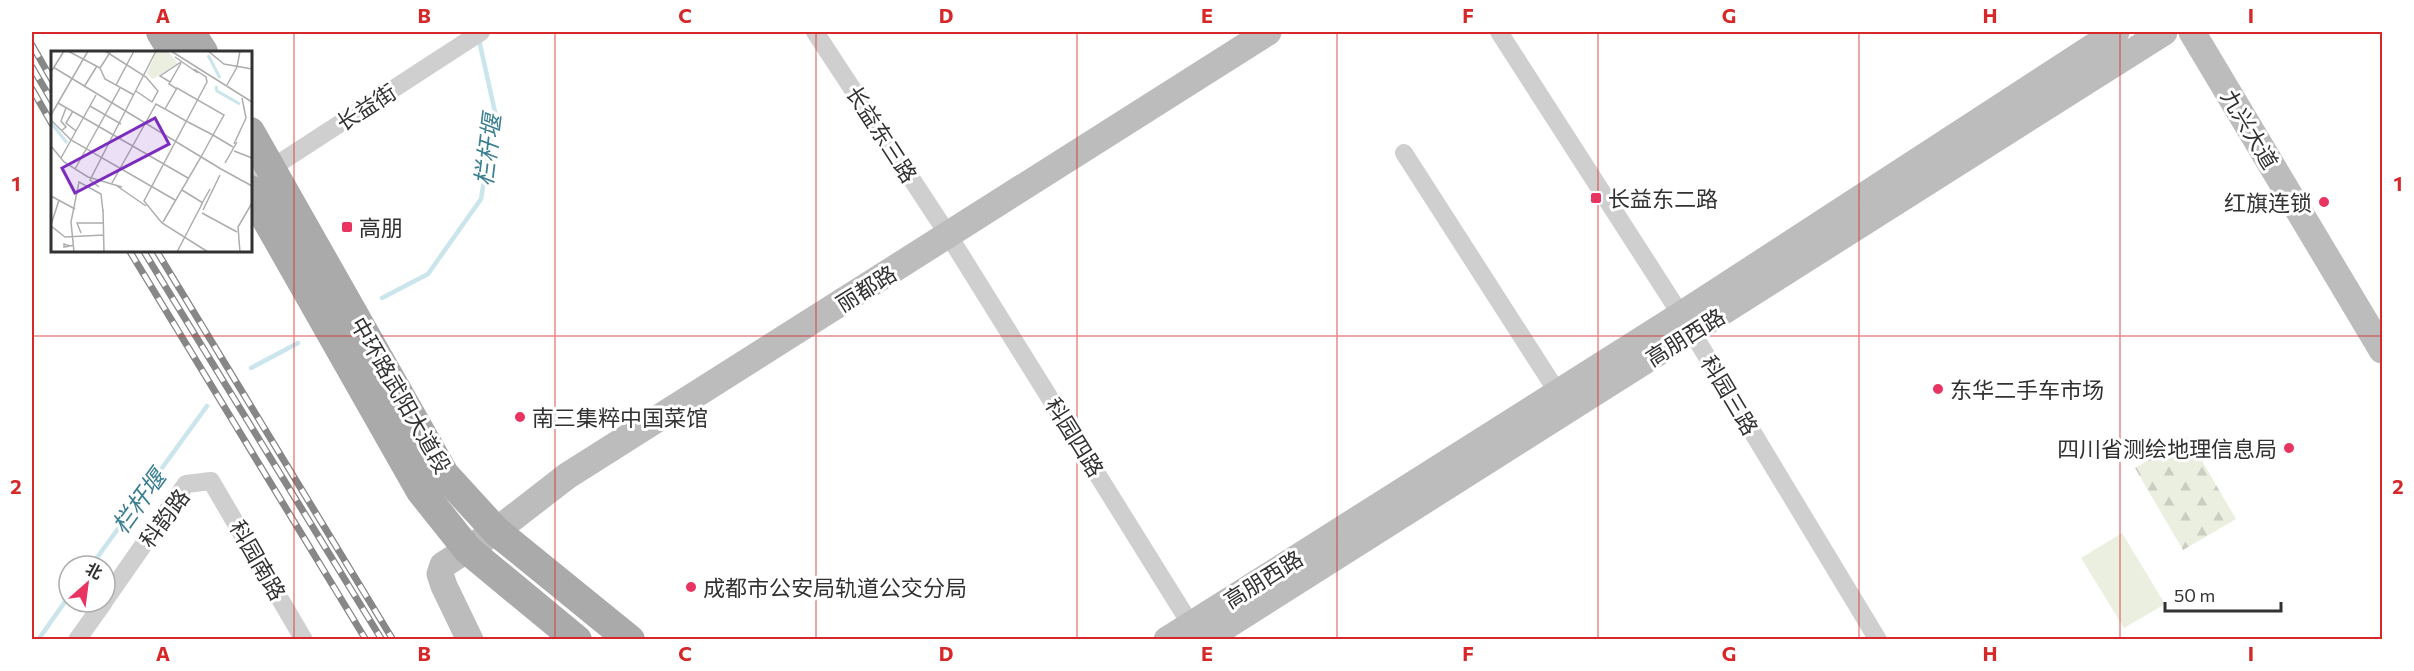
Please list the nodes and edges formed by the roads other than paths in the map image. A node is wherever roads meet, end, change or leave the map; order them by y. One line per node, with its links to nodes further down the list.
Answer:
1 (161, 32): 10 (main road)
2 (190, 32): 11 (main road)
3 (815, 32): 16 (street, 长益东三路)
4 (1268, 32): 16 (street, 丽都路)
5 (1499, 32): 17 (street, 科园三路)
6 (2116, 32): 17 (street, 高朋西路)
7 (2164, 32): 17 (street, 高朋西路)
8 (2192, 32): 18 (street, 九兴大道)
9 (476, 35): 14 (street, 长益街)
10 (172, 51)
11 (202, 51)
12 (252, 140): 14 (main road, 中环路武阳大道段)
13 (1404, 153): 19 (street)
14 (261, 175): 21 (main road, 中环路武阳大道段)
15 (252, 194): 22 (main road, 中环路武阳大道段)
16 (949, 236): 21 (street, 丽都路); 25 (street, 科园四路)
17 (1687, 323): 19 (street, 高朋西路); 25 (street, 高朋西路); 32 (street, 科园三路)
18 (2382, 350)
19 (1558, 393): 25 (street, 高朋西路)
20 (211, 481): 23 (street, 科韵路); 27 (street, 科园南路)
21 (496, 531): 22 (street, 丽都路); 30 (main road, 中环路武阳大道段)
22 (468, 550): 28 (street, 丽都路); 29 (main road, 中环路武阳大道段)
23 (117, 582)
24 (95, 614): 26 (street, 科韵路)
25 (1199, 634): 31 (street, 高朋西路)
26 (77, 639)
27 (304, 639)
28 (470, 639)
29 (577, 639)
30 (630, 639)
31 (1167, 639)
32 (1878, 639)

